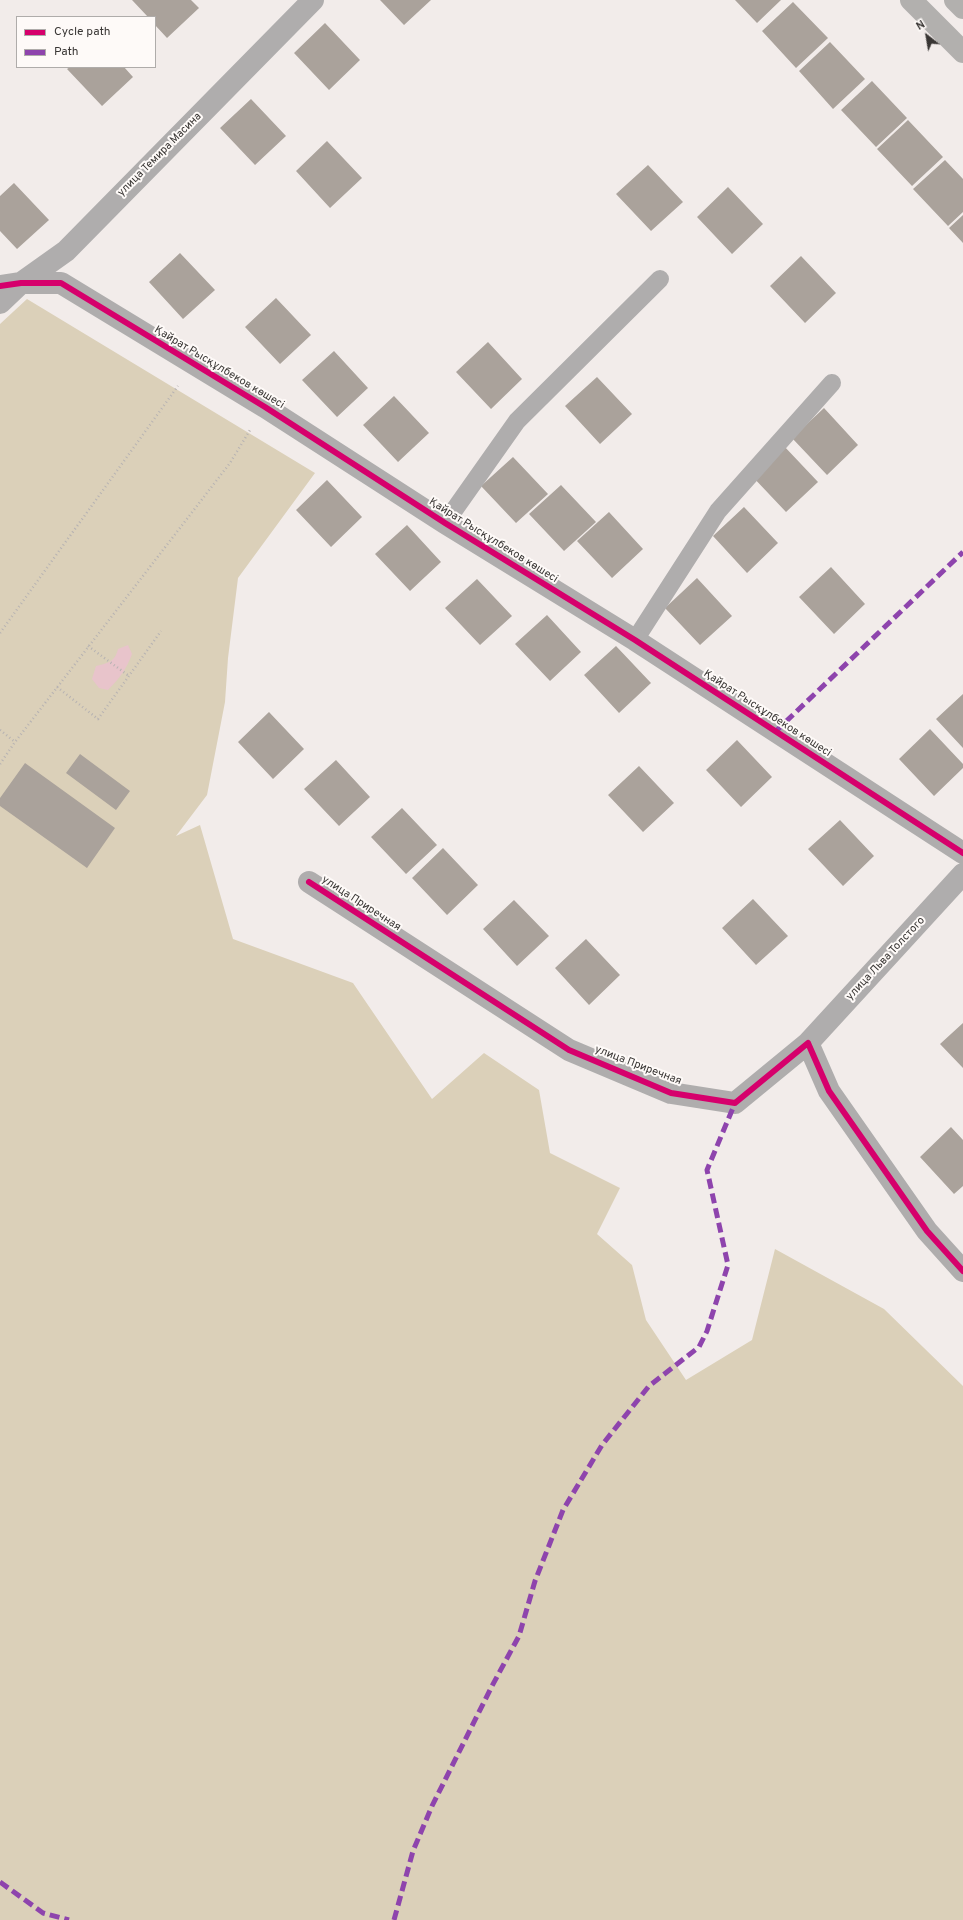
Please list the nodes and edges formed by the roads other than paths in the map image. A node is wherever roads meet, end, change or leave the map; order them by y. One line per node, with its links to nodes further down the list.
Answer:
1 (313, 0): 7 (street, улица Темира Масина)
2 (911, 0): 5 (main road)
3 (955, 0): 4 (main road)
4 (963, 8)
5 (963, 52)
6 (660, 279): 10 (lane)
7 (10, 285): 8 (street, улица Темира Масина); 10 (street, Қайрат Рысқұлбеков көшесі)
8 (0, 303)
9 (832, 383): 11 (lane)
10 (445, 523): 11 (street, Қайрат Рысқұлбеков көшесі)
11 (635, 640): 12 (street, Қайрат Рысқұлбеков көшесі)
12 (963, 853)
13 (963, 874): 15 (street, улица Льва Толстого)
14 (309, 882): 15 (street, улица Приречная)
15 (808, 1043): 16 (street)
16 (963, 1271)

